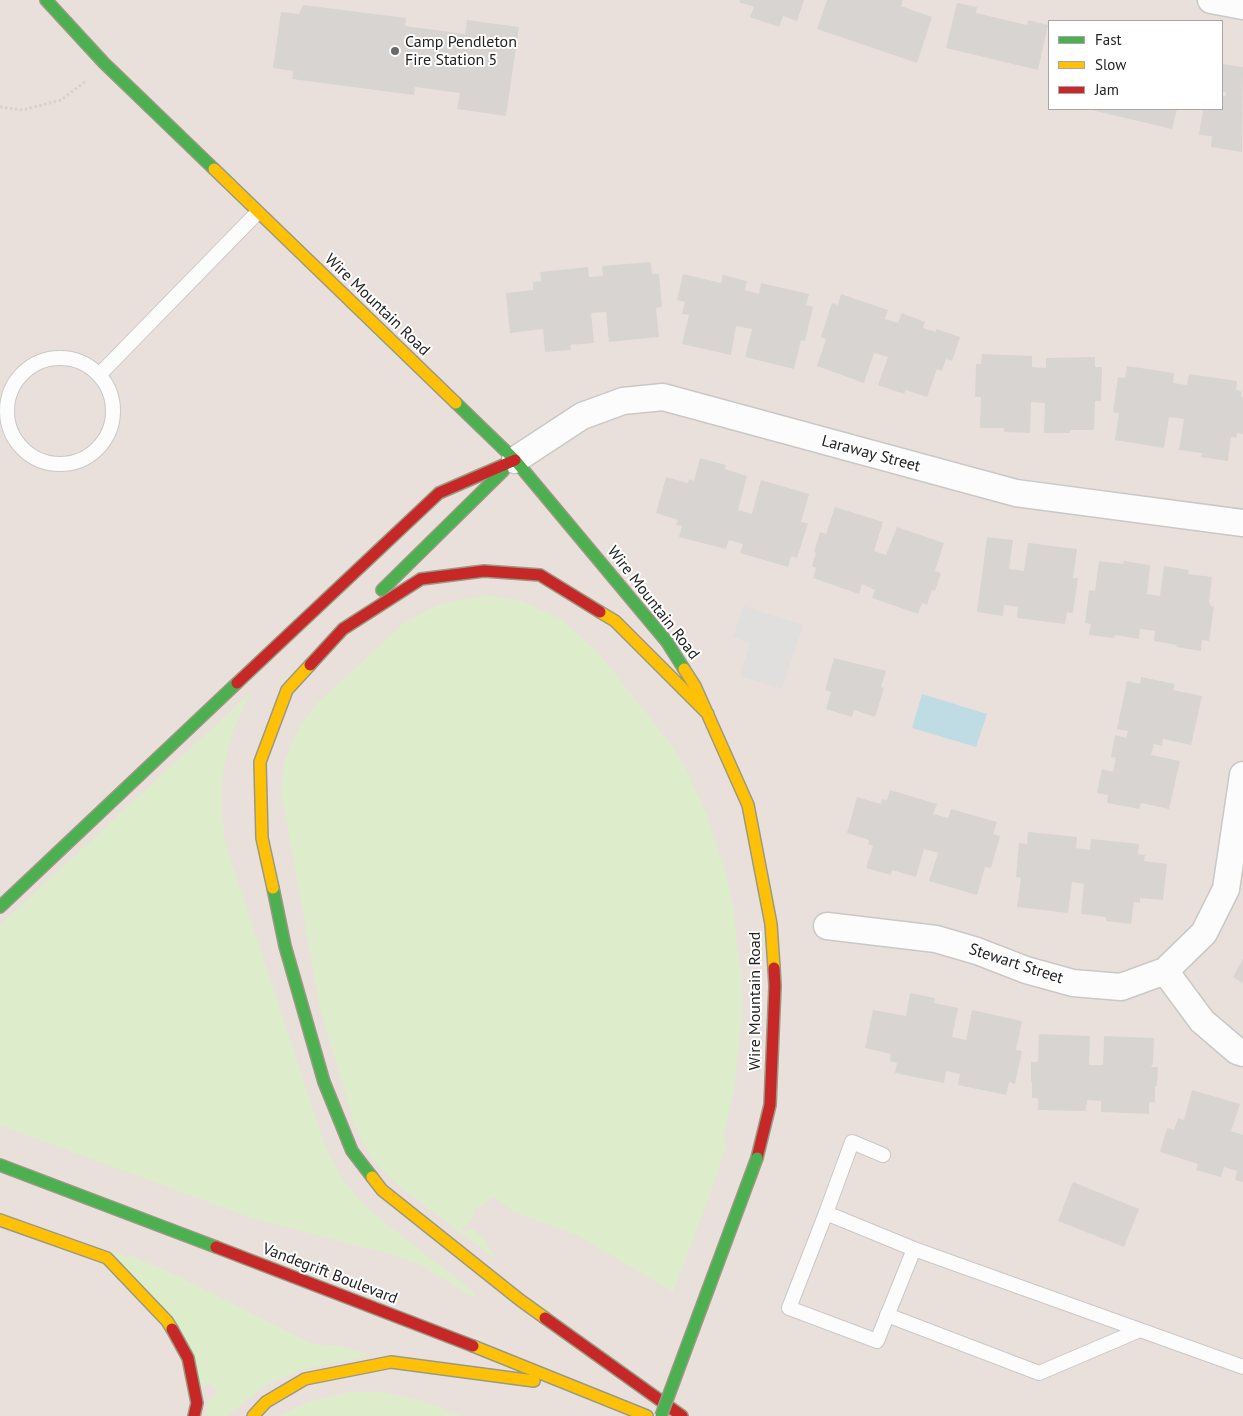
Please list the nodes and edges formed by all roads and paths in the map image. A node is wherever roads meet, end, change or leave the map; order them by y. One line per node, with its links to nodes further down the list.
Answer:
1 (46, 0): 4 (main road, Wire Mountain Road)
2 (1211, 0): 3 (street)
3 (1243, 6)
4 (104, 63): 5 (path); 6 (main road, Wire Mountain Road)
5 (0, 107)
6 (257, 213): 7 (lane); 8 (main road, Wire Mountain Road)
7 (99, 375): 7 (lane)
8 (515, 460): 9 (street, Laraway Street); 10 (main road); 11 (main road, Wire Mountain Road); 13 (main road)
9 (1243, 523)
10 (343, 629): 11 (main road); 30 (main road)
11 (708, 714): 29 (main road, Wire Mountain Road, bridge)
12 (1243, 775): 15 (street, Stewart Street)
13 (0, 906)
14 (827, 926): 15 (street, Stewart Street)
15 (1165, 971): 16 (street)
16 (1243, 1053)
17 (883, 1155): 19 (lane)
18 (0, 1166): 25 (main road, Vandegrift Boulevard)
19 (826, 1213): 21 (lane); 22 (lane)
20 (0, 1220): 26 (main road)
21 (914, 1249): 22 (lane); 23 (lane)
22 (887, 1315): 23 (lane)
23 (1140, 1330): 24 (lane)
24 (1243, 1367)
25 (574, 1386): 27 (main road); 28 (main road, Vandegrift Boulevard)
26 (194, 1416)
27 (253, 1416)
28 (647, 1416)
29 (661, 1416)
30 (682, 1416)

